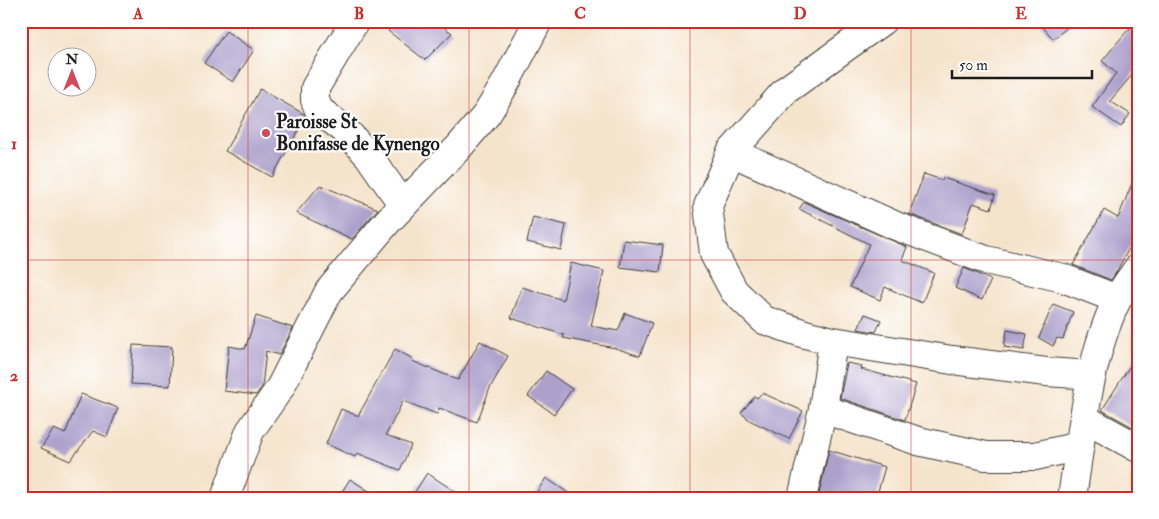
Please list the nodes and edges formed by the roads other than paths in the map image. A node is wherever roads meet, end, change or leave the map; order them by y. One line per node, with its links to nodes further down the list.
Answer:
1 (355, 21): 5 (street)
2 (538, 21): 5 (street)
3 (882, 21): 4 (street)
4 (731, 152): 7 (street); 8 (street)
5 (403, 205): 14 (street)
6 (1138, 268): 7 (street)
7 (1118, 298): 9 (street)
8 (833, 341): 9 (street); 10 (street)
9 (1092, 375): 11 (street)
10 (823, 409): 12 (street); 15 (street)
11 (1084, 419): 12 (street); 13 (street)
12 (1080, 446): 16 (street)
13 (1138, 448)
14 (225, 498)
15 (802, 498)
16 (1072, 498)

